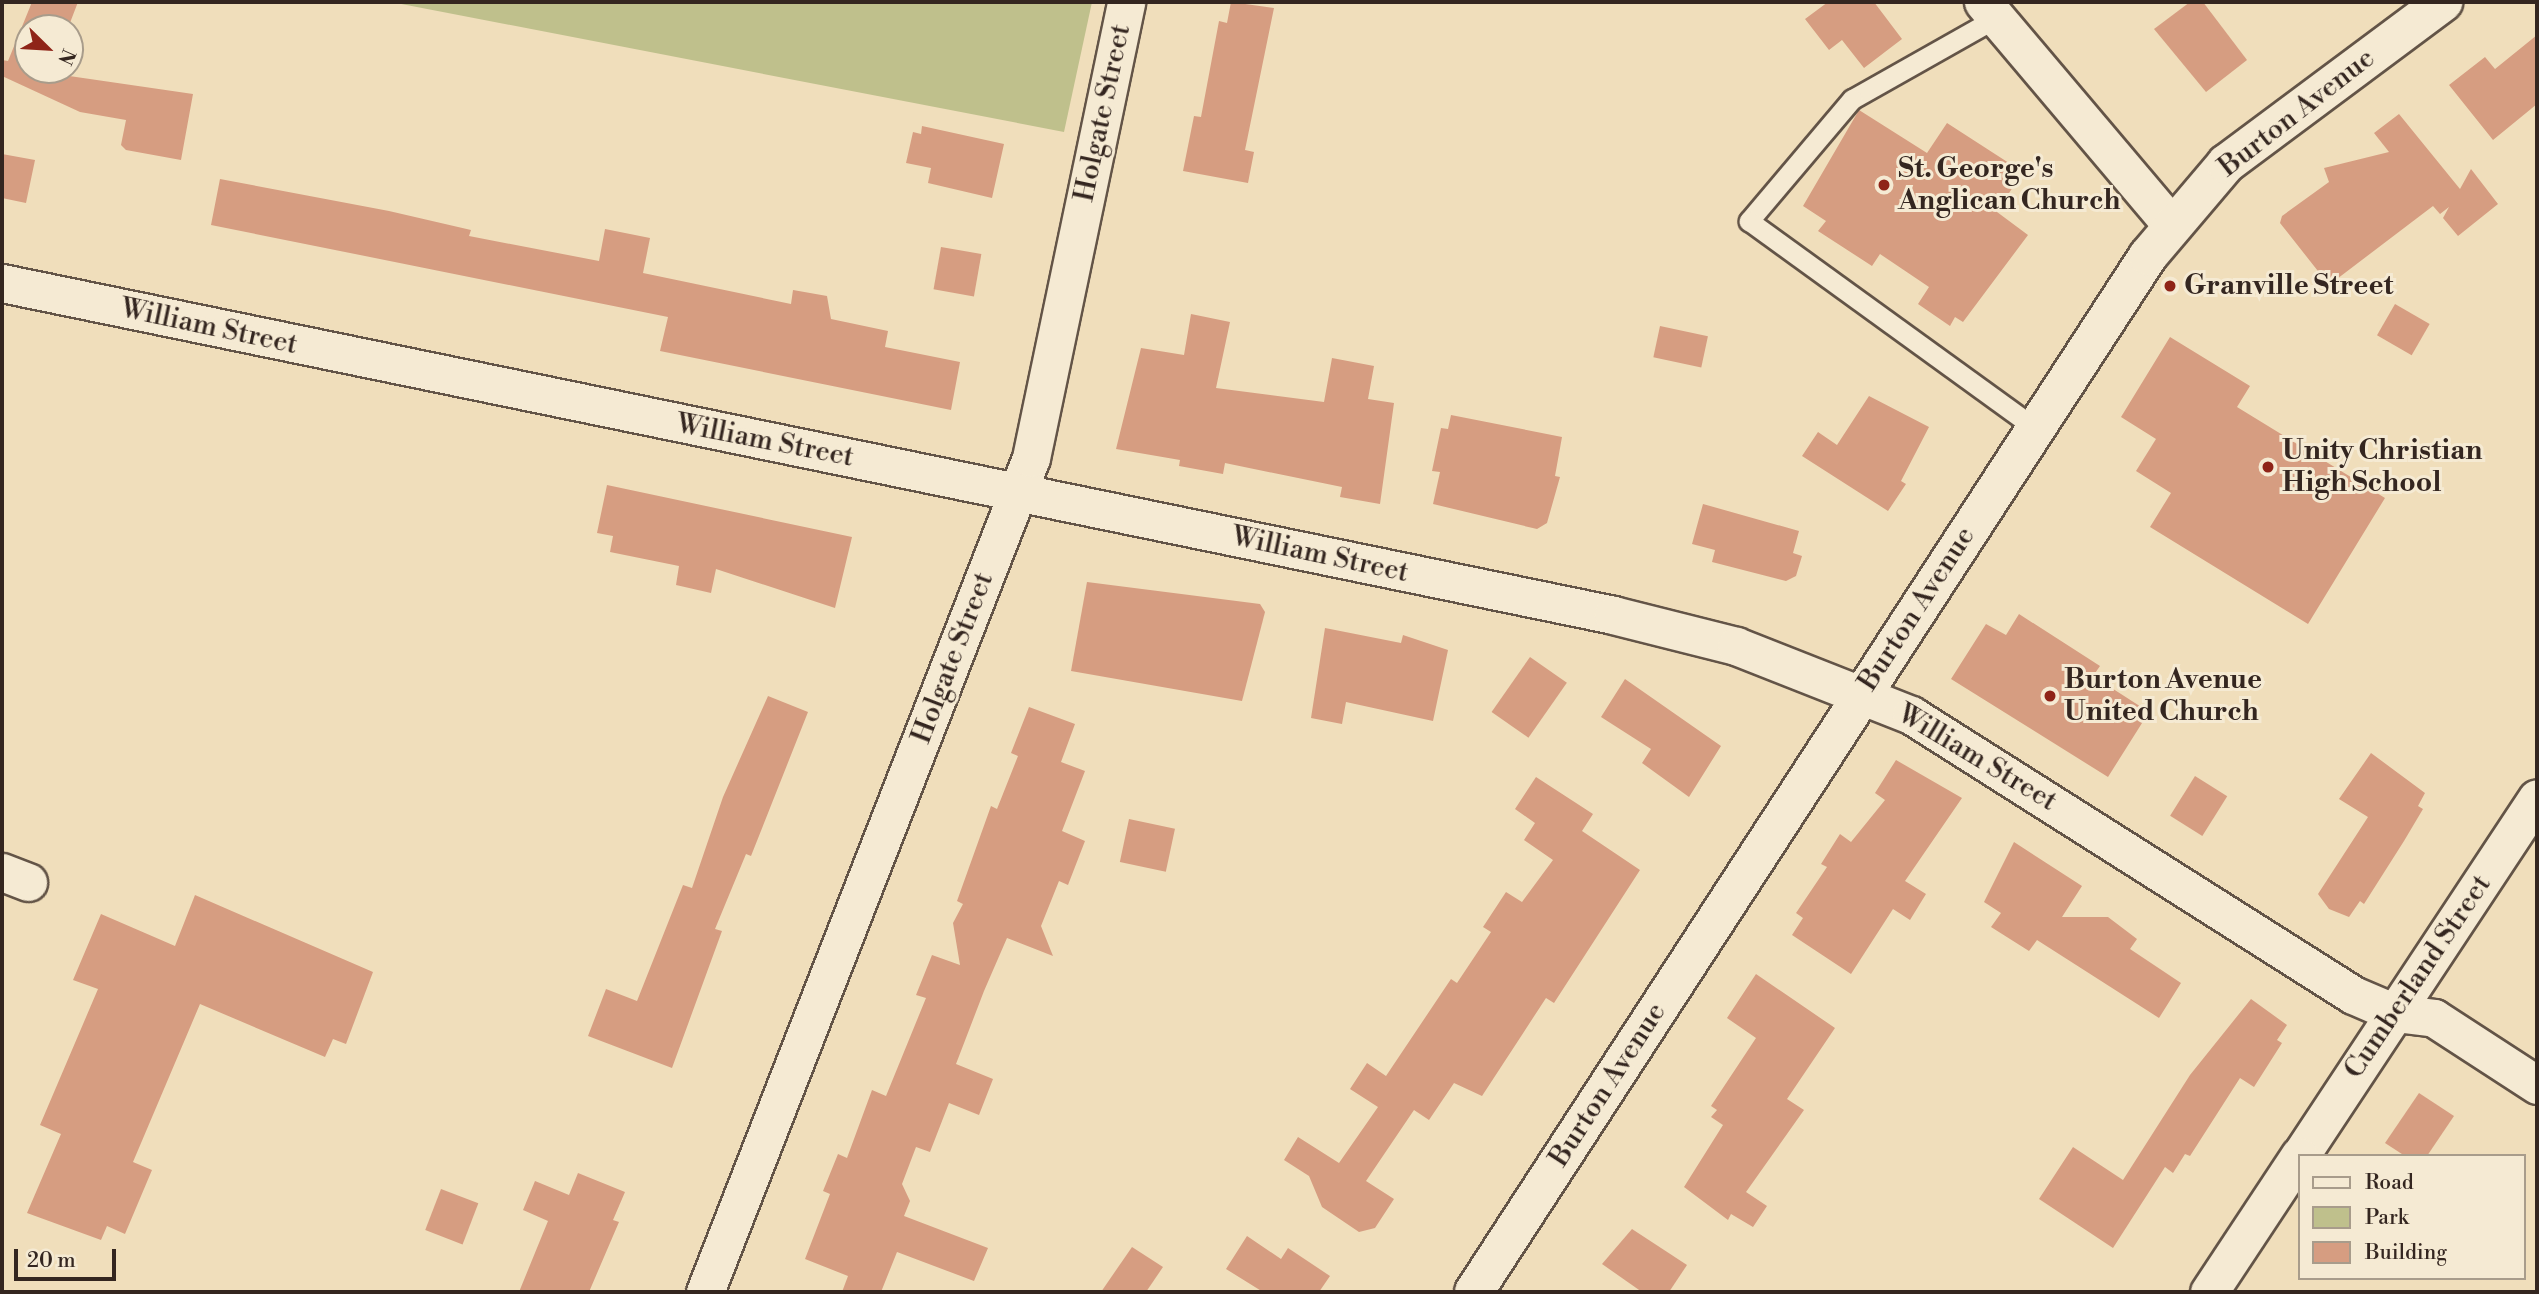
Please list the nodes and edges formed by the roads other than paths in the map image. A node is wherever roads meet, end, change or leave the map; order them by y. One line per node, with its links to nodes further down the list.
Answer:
1 (1126, 2): 7 (street, Holgate Street)
2 (2443, 2): 4 (main road, Burton Avenue)
3 (1990, 10): 4 (street); 6 (lane)
4 (2172, 226): 6 (main road, Burton Avenue)
5 (2, 283): 7 (street, William Street)
6 (2035, 428): 8 (main road, Burton Avenue)
7 (1018, 492): 8 (street, William Street); 14 (street, Holgate Street)
8 (1861, 694): 10 (street, William Street); 15 (main road, Burton Avenue)
9 (2537, 798): 10 (street, Cumberland Street)
10 (2395, 1013): 11 (street, William Street); 12 (street, Cumberland Street)
11 (2537, 1085)
12 (2300, 1154)
13 (2298, 1158): 16 (street, Cumberland Street)
14 (705, 1292)
15 (1474, 1292)
16 (2209, 1292)

